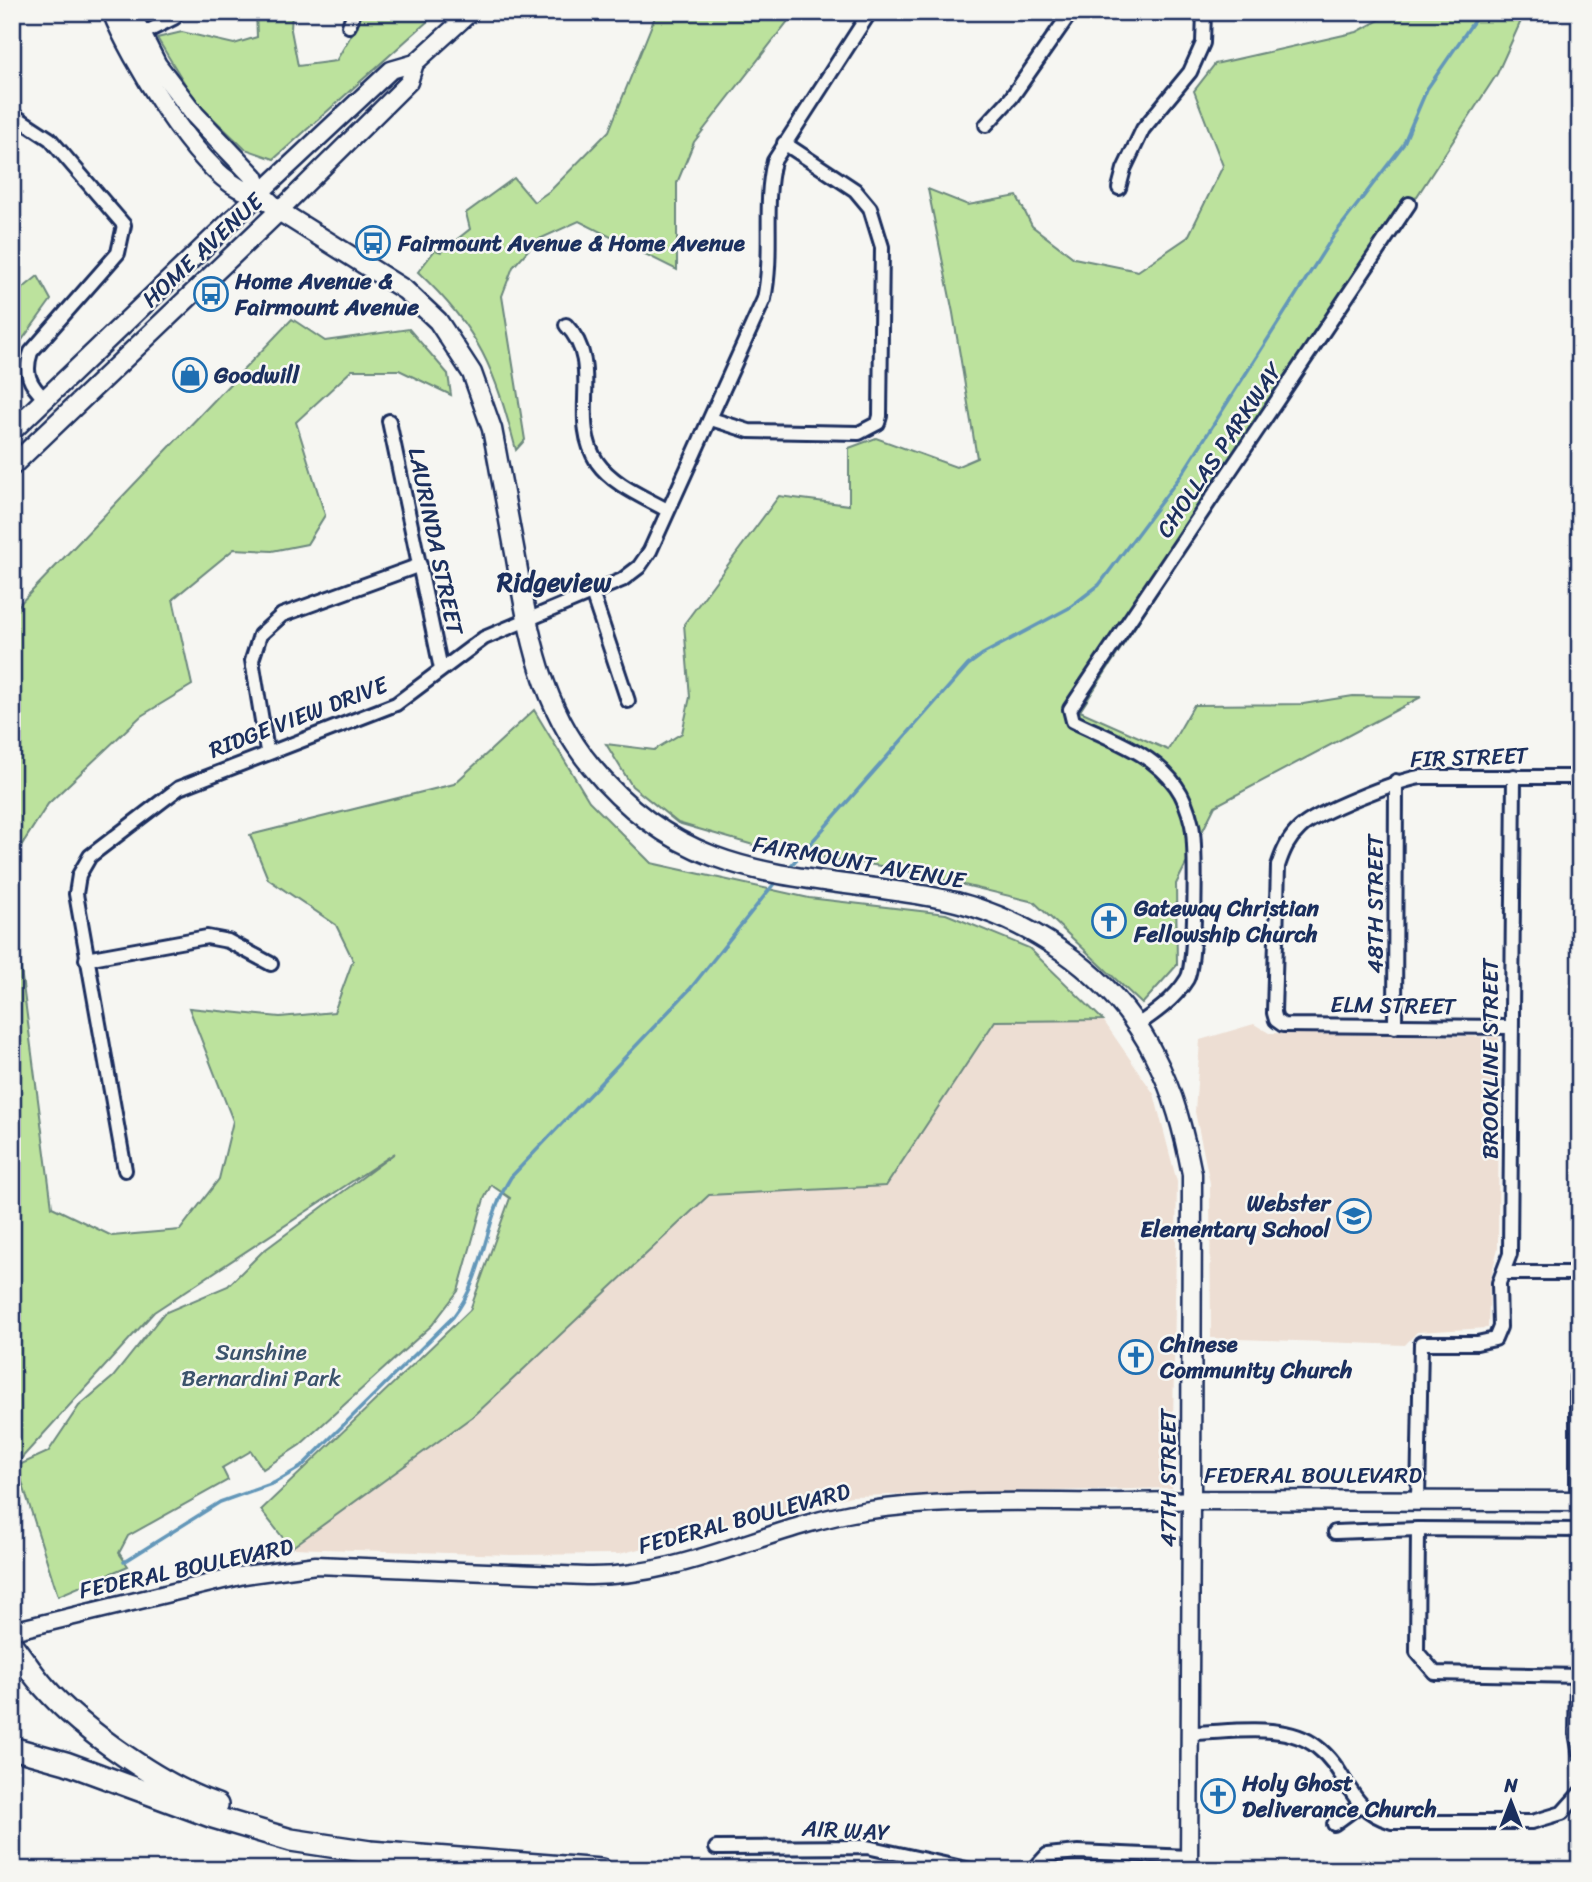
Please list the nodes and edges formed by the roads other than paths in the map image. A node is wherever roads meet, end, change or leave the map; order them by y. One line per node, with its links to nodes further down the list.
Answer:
1 (112, 12): 10 (main road, FAIRMOUNT AVENUE)
2 (130, 12): 10 (main road, FAIRMOUNT AVENUE)
3 (176, 12): 10 (street)
4 (354, 12): 9 (street)
5 (471, 12): 11 (main road, HOME AVENUE)
6 (870, 12): 14 (street, RIDGE VIEW DRIVE)
7 (1071, 12): 13 (street)
8 (1204, 12): 15 (street)
9 (349, 26)
10 (133, 39): 16 (main road, FAIRMOUNT AVENUE)
11 (415, 63): 16 (main road, HOME AVENUE); 18 (main road, HOME AVENUE)
12 (12, 114): 20 (street)
13 (985, 125)
14 (784, 143): 21 (street, RIDGE VIEW DRIVE); 21 (street)
15 (1119, 188)
16 (260, 193): 18 (main road, FAIRMOUNT AVENUE); 20 (main road, HOME AVENUE)
17 (1409, 204): 38 (street, CHOLLAS PARKWAY)
18 (279, 211): 24 (main road, HOME AVENUE); 28 (main road, FAIRMOUNT AVENUE)
19 (566, 325): 25 (street)
20 (45, 399): 23 (main road, HOME AVENUE)
21 (710, 419): 25 (street, RIDGE VIEW DRIVE)
22 (389, 421): 26 (street, LAURINDA STREET)
23 (12, 431)
24 (12, 466)
25 (667, 510): 27 (street, RIDGE VIEW DRIVE)
26 (420, 565): 29 (street, LAURINDA STREET); 31 (street)
27 (592, 593): 28 (street, RIDGE VIEW DRIVE); 30 (street)
28 (526, 620): 29 (street, RIDGE VIEW DRIVE); 38 (main road, FAIRMOUNT AVENUE)
29 (441, 669): 31 (street, RIDGE VIEW DRIVE)
30 (628, 701)
31 (267, 751): 35 (street, RIDGE VIEW DRIVE)
32 (1514, 776): 33 (street, FIR STREET); 34 (street, FIR STREET); 40 (street, BROOKLINE STREET)
33 (1580, 777)
34 (1396, 781): 37 (street, FIR STREET); 39 (street, 48TH STREET)
35 (86, 959): 36 (street); 41 (street, RIDGE VIEW DRIVE)
36 (271, 964)
37 (1276, 1020): 39 (street, ELM STREET)
38 (1136, 1026): 45 (main road, 47TH STREET)
39 (1395, 1027): 40 (street, ELM STREET)
40 (1511, 1027): 42 (street, BROOKLINE STREET)
41 (125, 1170)
42 (1506, 1273): 43 (street); 46 (street, BROOKLINE STREET)
43 (1580, 1273)
44 (1577, 1377): 47 (street)
45 (1191, 1500): 46 (main road, FEDERAL BOULEVARD); 51 (main road, FEDERAL BOULEVARD); 54 (main road, 47TH STREET)
46 (1418, 1500): 47 (main road, FEDERAL BOULEVARD)
47 (1578, 1501)
48 (1418, 1529): 49 (street); 50 (street); 53 (street)
49 (1580, 1531)
50 (1335, 1532)
51 (12, 1631)
52 (12, 1645): 61 (highway)
53 (1578, 1676): 56 (street)
54 (1189, 1733): 58 (street); 62 (main road, 47TH STREET)
55 (12, 1748): 61 (highway)
56 (1580, 1755)
57 (1580, 1793): 58 (street)
58 (1360, 1805): 59 (street)
59 (1334, 1824)
60 (716, 1848): 64 (street, AIR WAY)
61 (369, 1852): 63 (highway)
62 (1189, 1863): 65 (street)
63 (601, 1870)
64 (971, 1870)
65 (1028, 1870)

